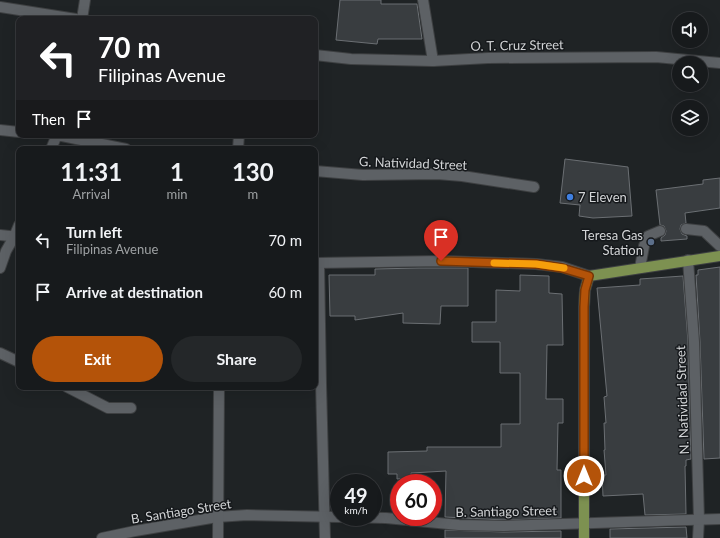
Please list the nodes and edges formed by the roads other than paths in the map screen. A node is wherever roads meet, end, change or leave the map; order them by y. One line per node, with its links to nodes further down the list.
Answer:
1 (85, 0): 5 (street)
2 (423, 0): 7 (street)
3 (0, 7): 4 (street)
4 (57, 16)
5 (82, 16)
6 (318, 54): 7 (street, O. T. Cruz Street)
7 (433, 61): 8 (street, O. T. Cruz Street)
8 (720, 63)
9 (0, 130): 10 (street)
10 (16, 132)
11 (72, 138): 12 (street)
12 (111, 146)
13 (318, 171): 14 (street, G. Natividad Street)
14 (534, 187)
15 (686, 229): 20 (street)
16 (660, 231): 25 (street)
17 (0, 236): 18 (street)
18 (16, 237)
19 (16, 238): 24 (street)
20 (720, 246)
21 (720, 256): 22 (main road)
22 (688, 260): 25 (main road); 36 (street, N. Natividad Street)
23 (318, 263): 26 (street)
24 (0, 268)
25 (640, 268): 26 (main road)
26 (589, 276): 37 (main road)
27 (318, 295): 34 (street)
28 (0, 353): 29 (street)
29 (16, 361)
30 (73, 390): 32 (street)
31 (219, 390): 33 (street)
32 (131, 408)
33 (217, 517): 34 (street, B. Santiago Street); 38 (street, B. Santiago Street); 39 (street)
34 (325, 518): 37 (street, B. Santiago Street); 40 (street)
35 (720, 519): 36 (street, B. Santiago Street)
36 (699, 520): 37 (street, B. Santiago Street); 42 (street, N. Natividad Street)
37 (584, 522): 41 (main road)
38 (102, 538)
39 (218, 538)
40 (326, 538)
41 (584, 538)
42 (698, 538)

